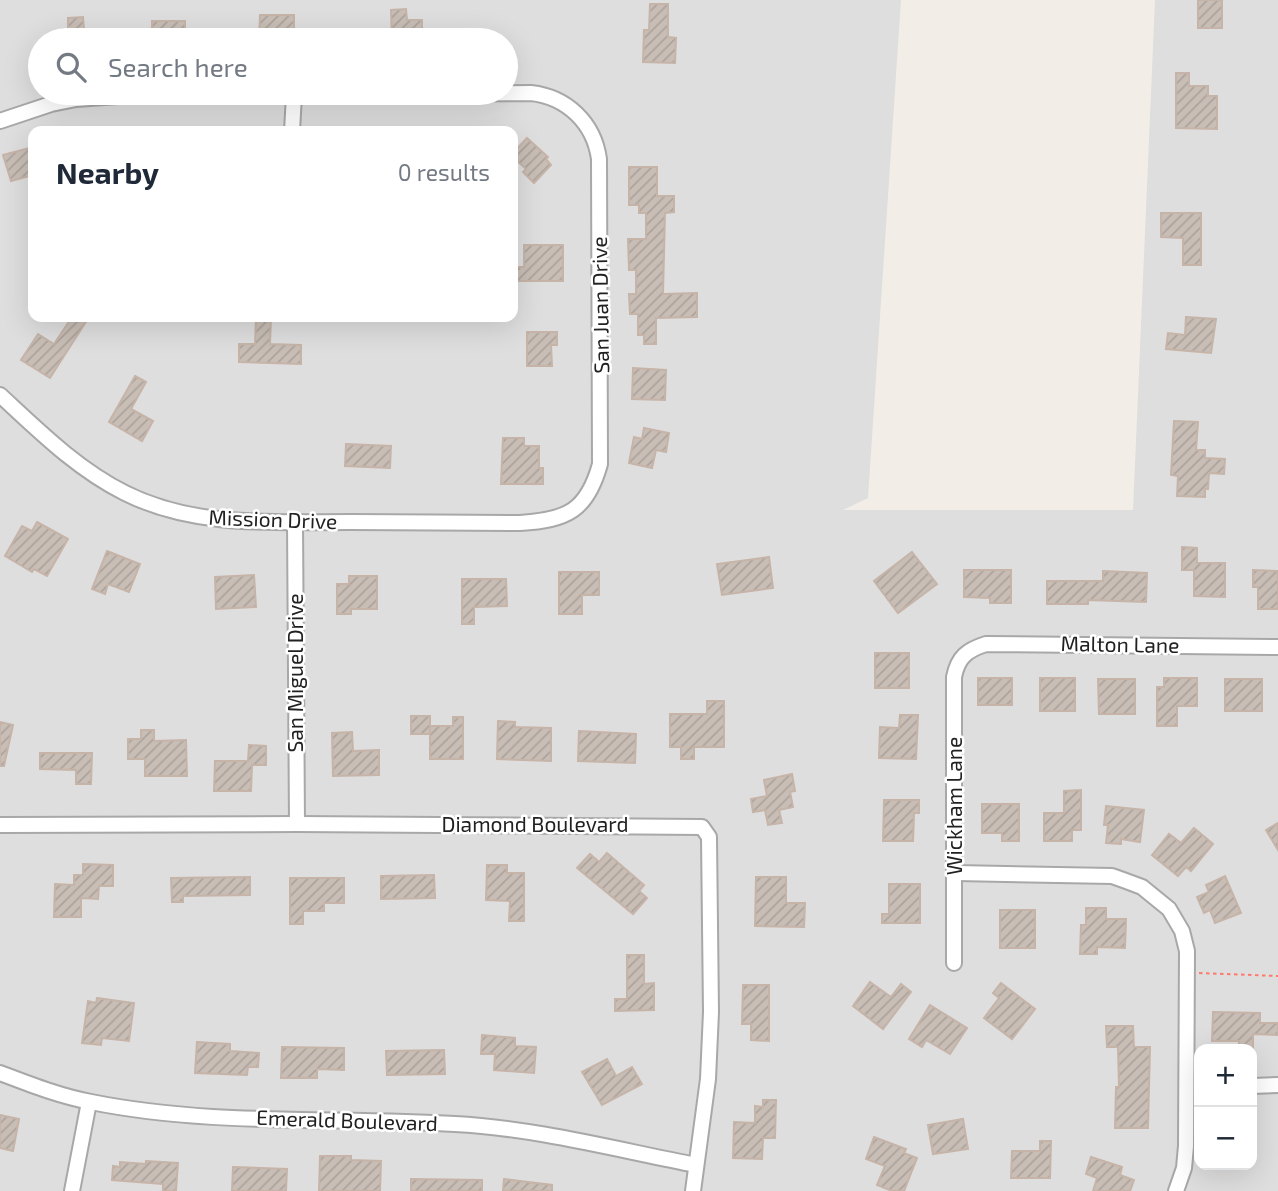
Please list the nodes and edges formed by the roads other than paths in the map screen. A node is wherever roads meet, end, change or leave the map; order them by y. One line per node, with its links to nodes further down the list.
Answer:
1 (518, 93): 7 (street, San Juan Drive)
2 (48, 105): 4 (street)
3 (293, 105): 5 (street)
4 (0, 121)
5 (292, 126)
6 (0, 395): 8 (street, Mission Drive)
7 (579, 504): 8 (street, Mission Drive)
8 (295, 522): 11 (street, San Miguel Drive)
9 (1278, 647): 10 (street, Malton Lane)
10 (965, 653): 13 (street, Wickham Lane)
11 (297, 824): 12 (street, Diamond Boulevard); 20 (street, Diamond Boulevard)
12 (0, 825)
13 (956, 873): 14 (street, Wickham Lane); 18 (street)
14 (954, 963)
15 (0, 1073): 19 (street, Emerald Boulevard)
16 (1278, 1085): 17 (street)
17 (1257, 1086)
18 (1193, 1089): 23 (street)
19 (89, 1102): 20 (street, Emerald Boulevard); 21 (street)
20 (696, 1165): 22 (street, Diamond Boulevard)
21 (72, 1191)
22 (693, 1191)
23 (1175, 1191)

